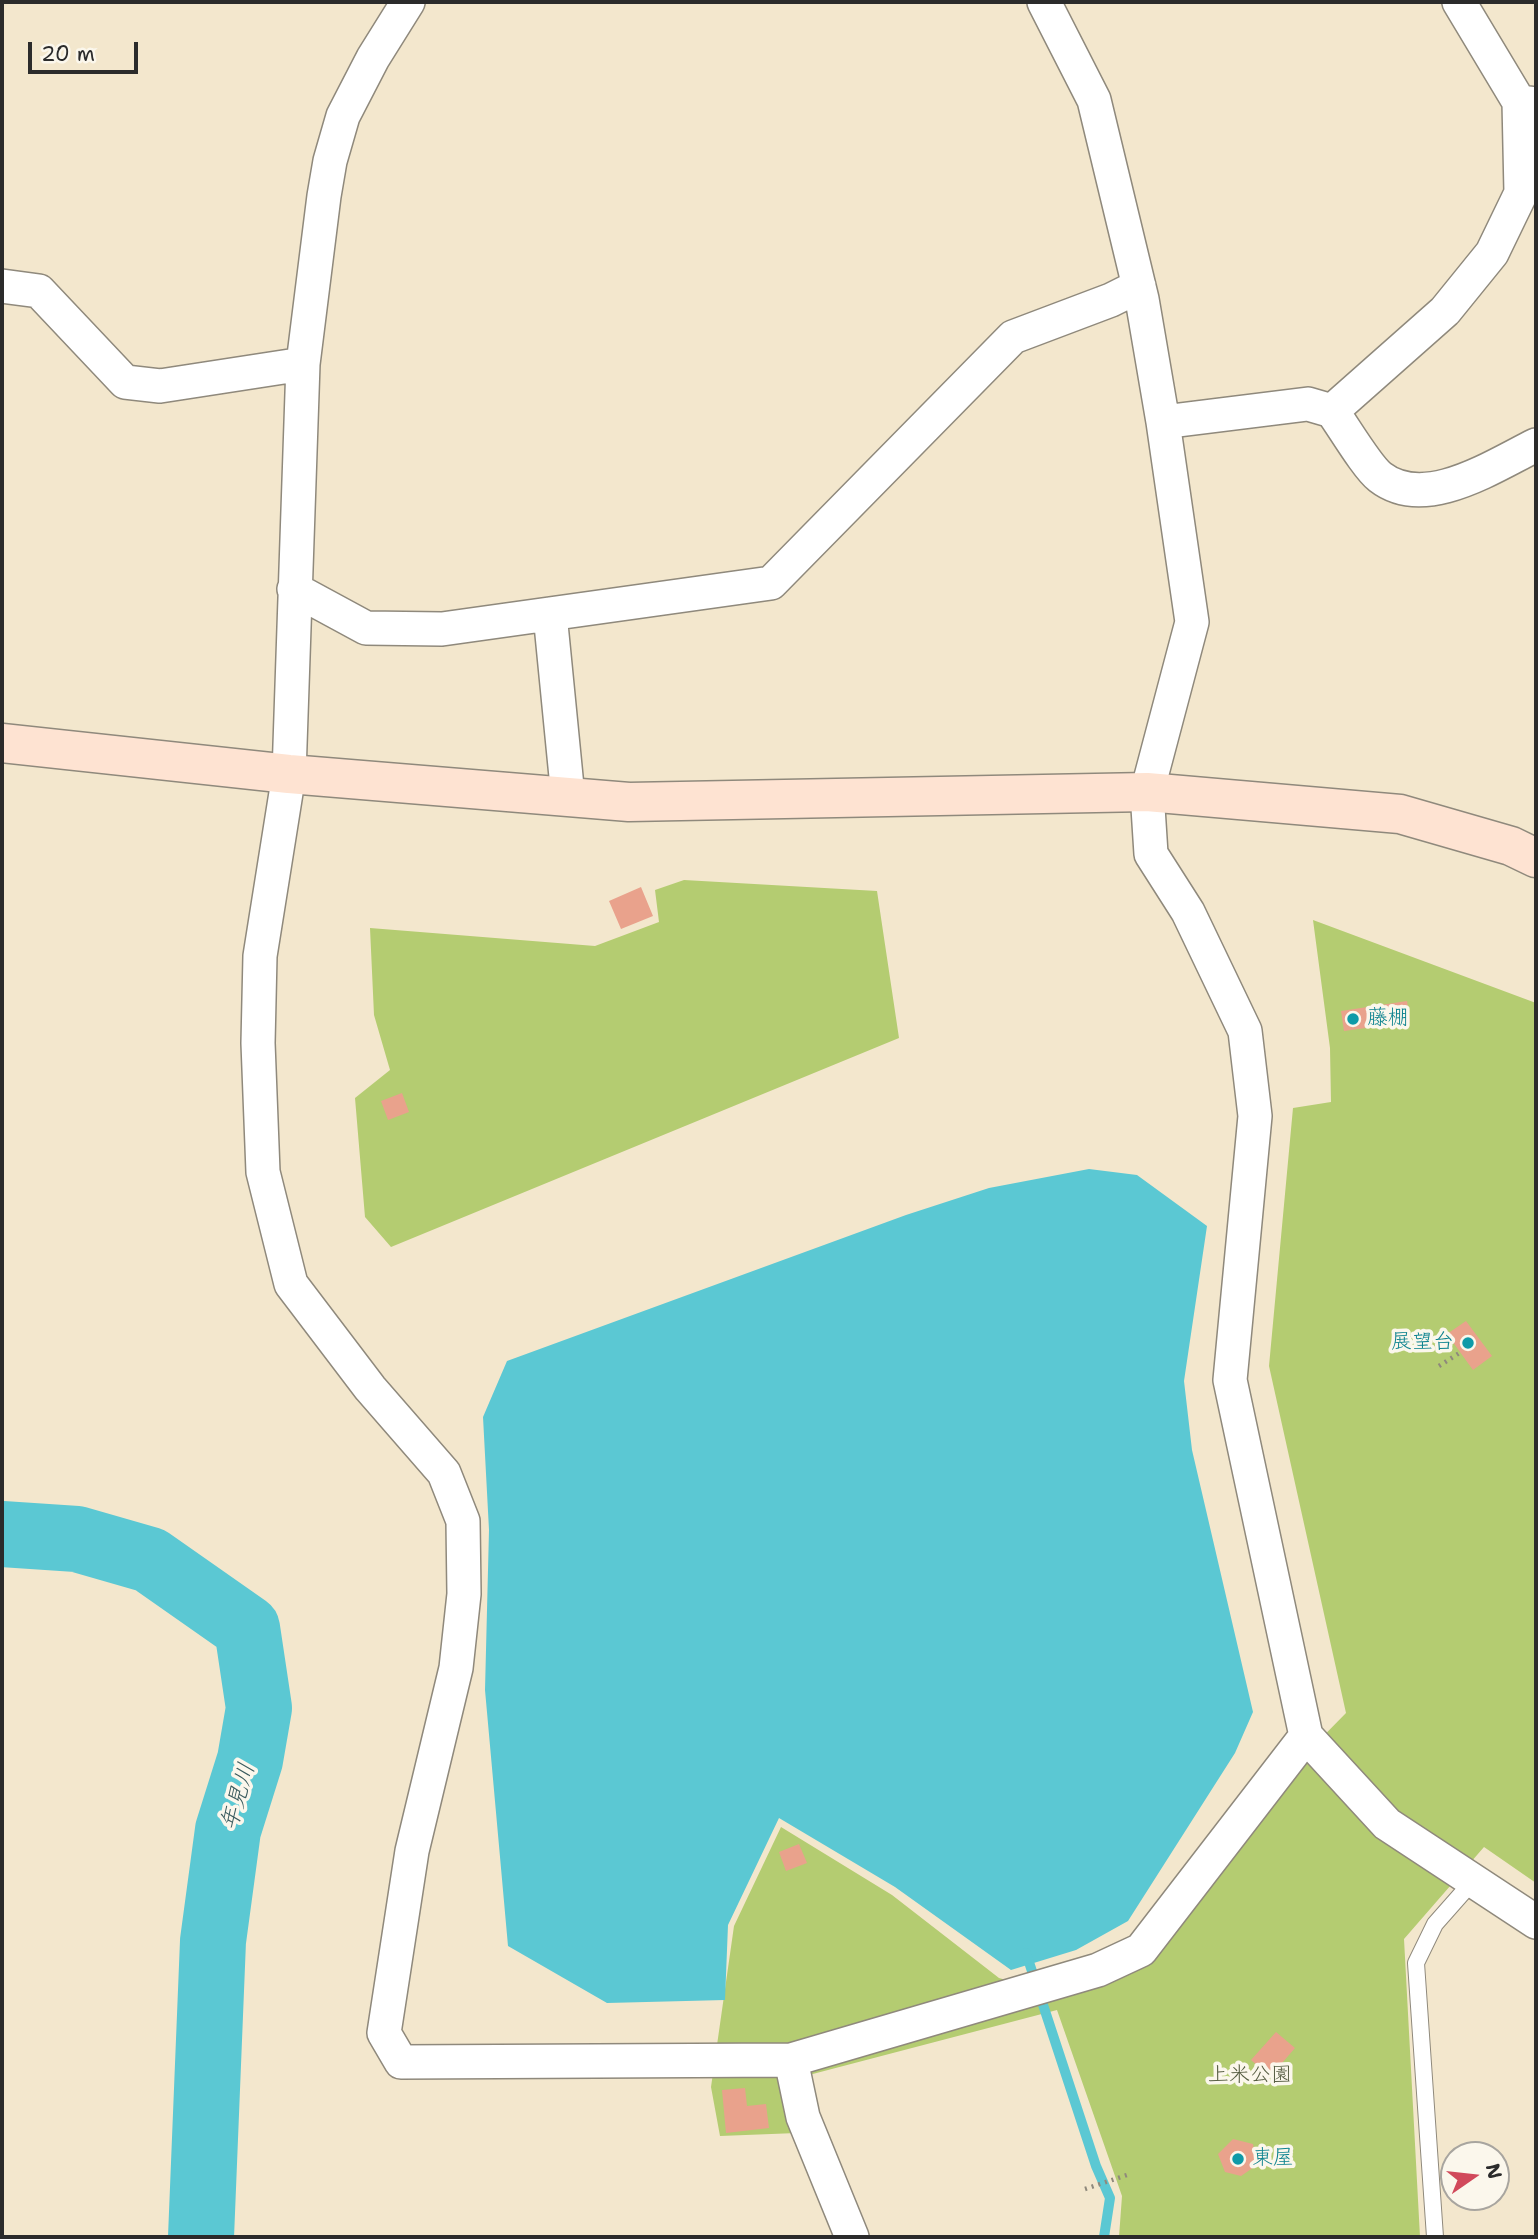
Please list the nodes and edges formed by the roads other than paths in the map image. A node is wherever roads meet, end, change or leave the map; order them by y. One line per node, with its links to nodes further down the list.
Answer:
1 (408, 2): 7 (street)
2 (1044, 2): 6 (street)
3 (1459, 2): 4 (street)
4 (1528, 103): 8 (street)
5 (2, 286): 7 (street)
6 (1139, 286): 9 (street); 12 (street)
7 (303, 364): 11 (street)
8 (1332, 411): 9 (street); 10 (street)
9 (1163, 422): 15 (street)
10 (1536, 445)
11 (294, 589): 12 (street); 14 (street)
12 (551, 614): 16 (street)
13 (2, 743): 14 (street)
14 (289, 774): 16 (street); 21 (street)
15 (1147, 792): 16 (street); 17 (street); 18 (street)
16 (568, 797)
17 (1536, 858)
18 (1306, 1736): 19 (street); 21 (street)
19 (1473, 1881): 20 (street); 23 (lane)
20 (1536, 1922)
21 (791, 2060): 22 (street)
22 (852, 2237)
23 (1435, 2237)

